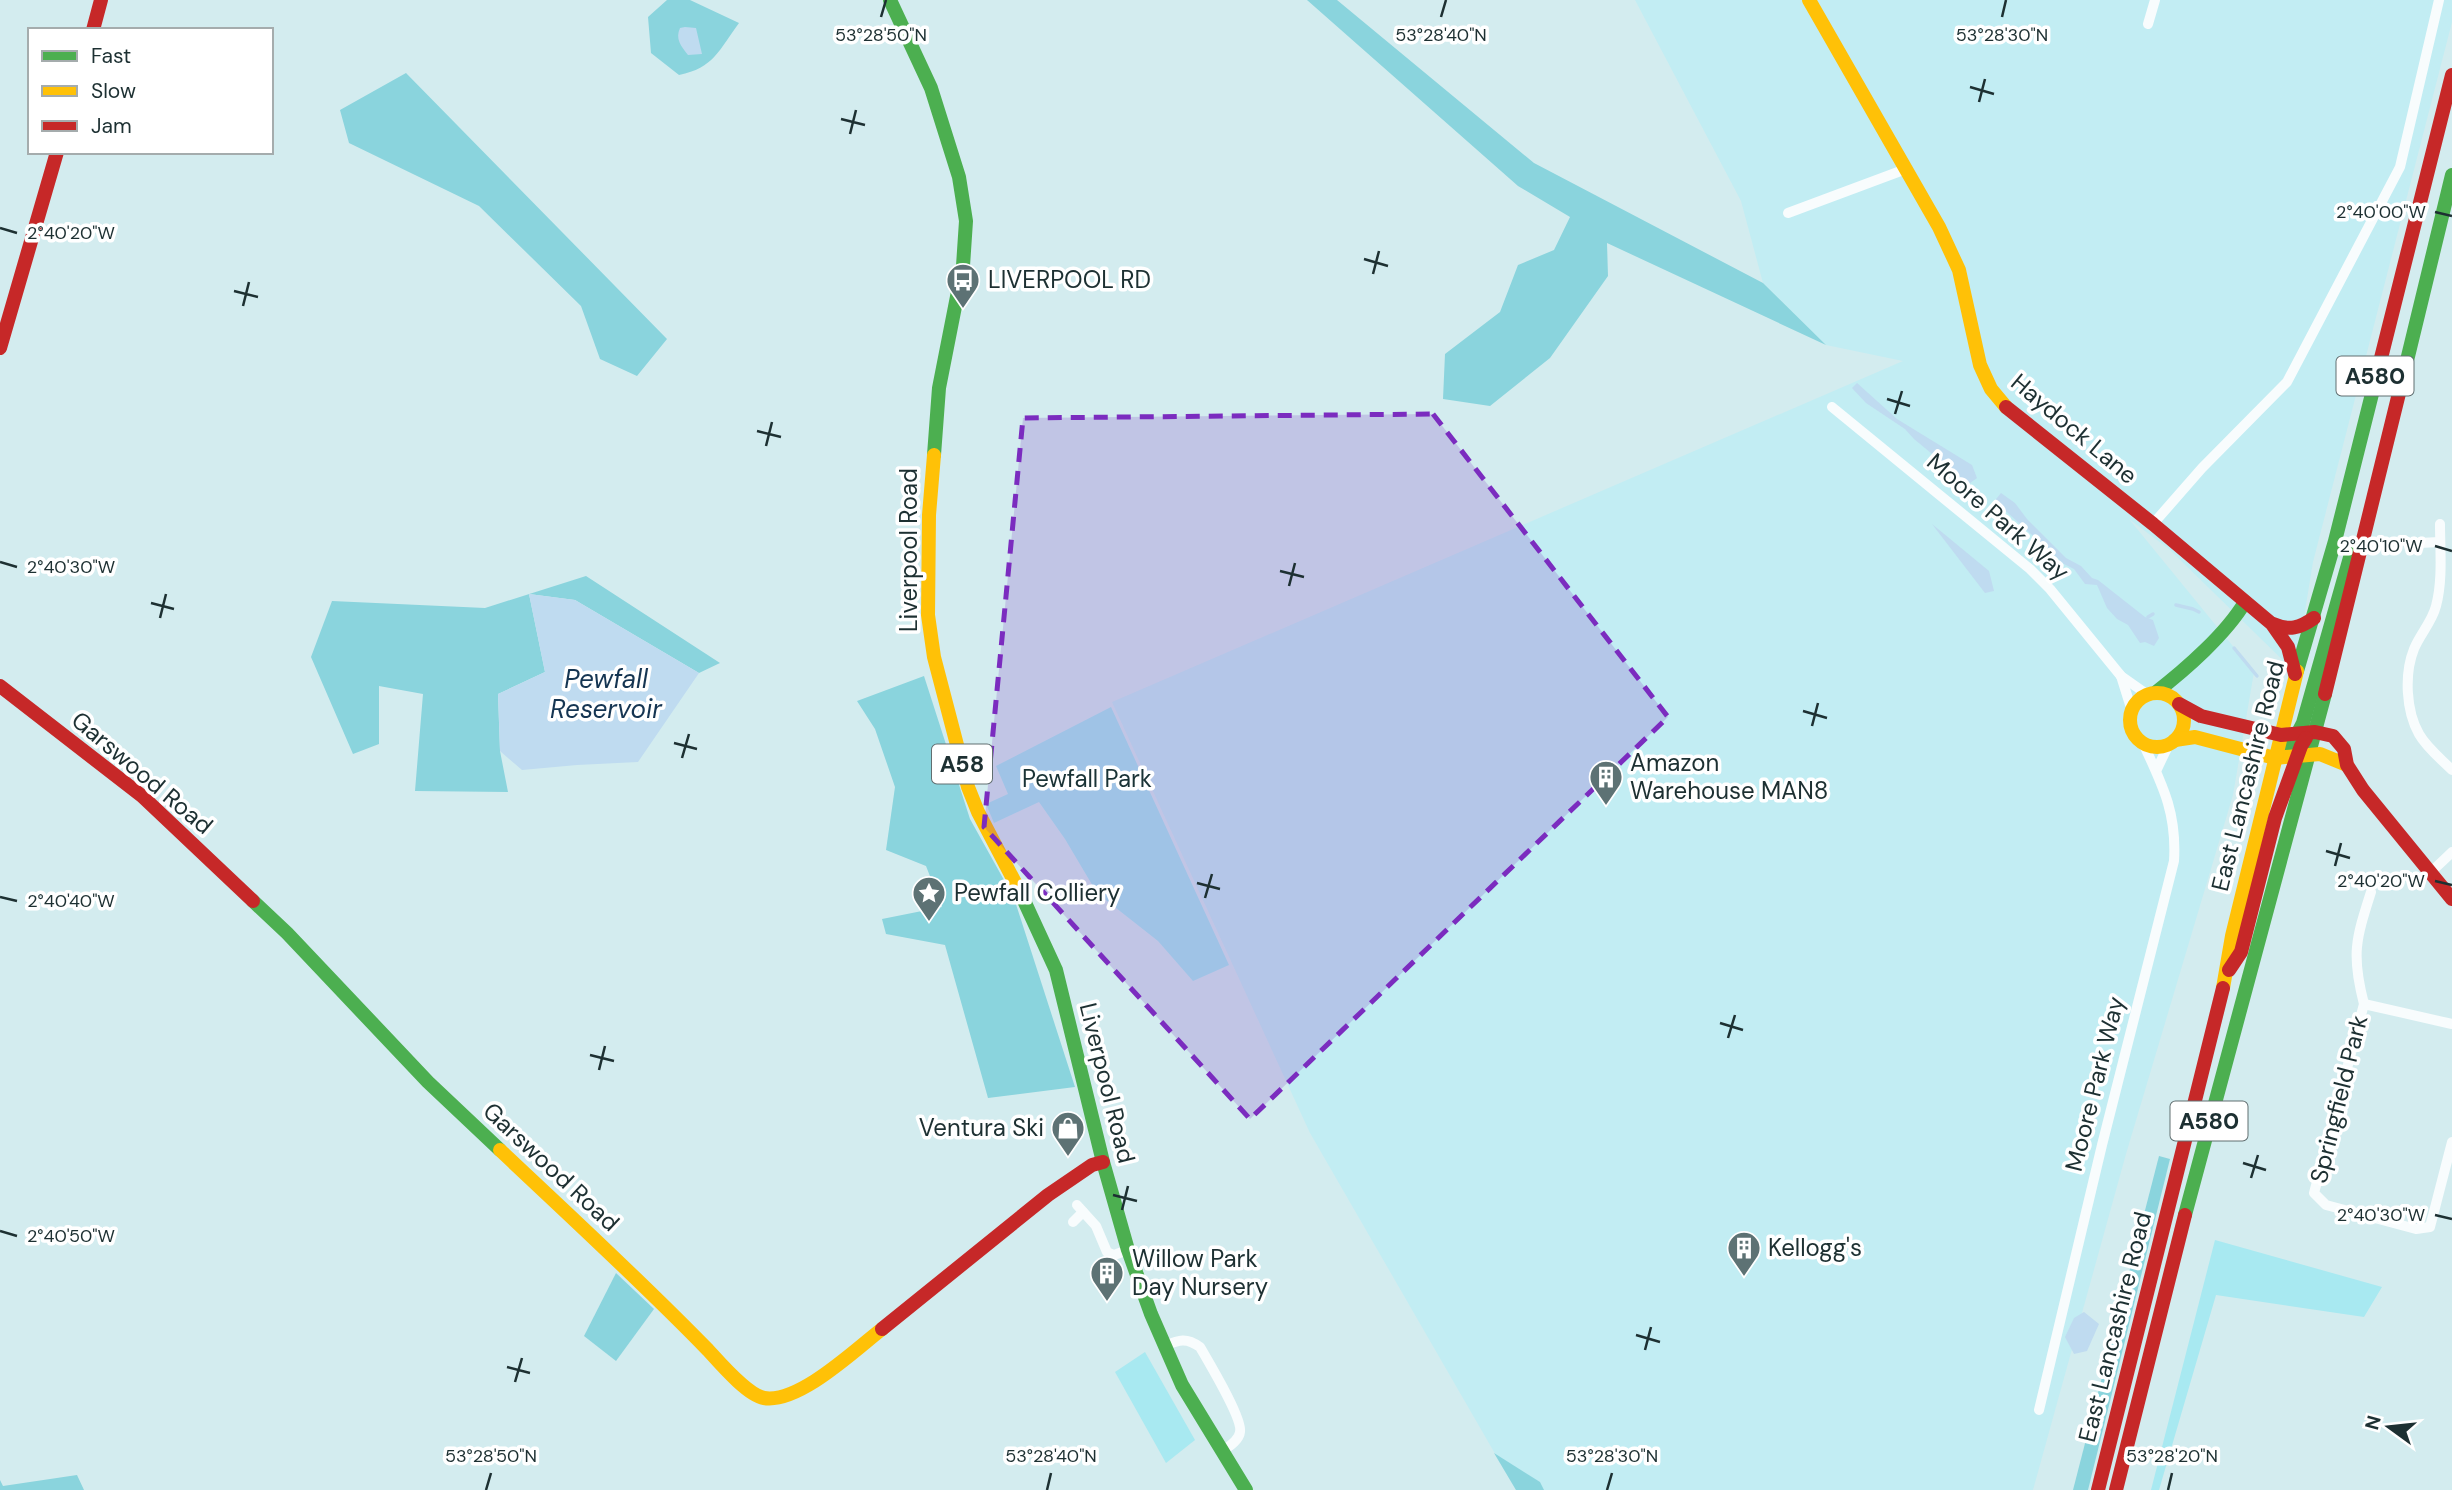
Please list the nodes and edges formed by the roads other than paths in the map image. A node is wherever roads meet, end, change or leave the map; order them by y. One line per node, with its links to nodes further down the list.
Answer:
1 (101, 0): 7 (main road)
2 (890, 0): 48 (main road, Liverpool Road / A58)
3 (1809, 0): 10 (main road, Haydock Lane)
4 (2155, 0): 6 (street)
5 (2439, 0): 16 (street)
6 (2148, 24)
7 (94, 28)
8 (2452, 75): 21 (main road, East Lancashire Road / A580)
9 (56, 154): 13 (main road)
10 (1906, 169): 12 (street); 16 (main road, Haydock Lane)
11 (2452, 175): 15 (main road, East Lancashire Road / A580)
12 (1788, 213)
13 (0, 348)
14 (1832, 407): 24 (street, Moore Park Way)
15 (2379, 468): 30 (main road, East Lancashire Road / A580); 31 (main road)
16 (2153, 524): 20 (main road, Haydock Lane)
17 (2440, 524): 18 (street)
18 (2440, 542): 19 (street); 39 (street)
19 (2419, 543)
20 (2245, 602): 22 (main road, Haydock Lane); 23 (main road)
21 (2314, 618): 22 (main road); 25 (main road, East Lancashire Road / A580)
22 (2272, 624): 25 (main road, Haydock Lane)
23 (2182, 672): 27 (main road); 28 (main road)
24 (2120, 676): 27 (street, Moore Park Way); 29 (street, Moore Park Way)
25 (2296, 676): 32 (main road, East Lancashire Road / A580)
26 (0, 686): 48 (main road, Garswood Road)
27 (2151, 694): 28 (main road); 29 (main road)
28 (2177, 701): 32 (main road); 34 (main road)
29 (2132, 711): 33 (main road)
30 (2315, 732): 31 (main road); 35 (main road, East Lancashire Road / A580); 37 (main road)
31 (2299, 734): 32 (main road); 36 (main road)
32 (2281, 736): 36 (main road, East Lancashire Road / A580)
33 (2141, 741): 34 (main road); 38 (street, Moore Park Way)
34 (2172, 742): 36 (main road); 38 (street)
35 (2304, 754): 36 (main road); 37 (main road); 44 (main road); 56 (main road, East Lancashire Road / A580)
36 (2275, 758): 44 (main road, East Lancashire Road / A580)
37 (2347, 765): 41 (main road)
38 (2157, 769): 52 (street, Moore Park Way)
39 (2452, 770)
40 (2452, 852): 41 (street)
41 (2430, 873): 43 (main road)
42 (2371, 892): 45 (street, Springfield Park)
43 (2452, 899)
44 (2226, 974): 55 (main road, East Lancashire Road / A580)
45 (2364, 1004): 46 (street, Springfield Park); 47 (street, Springfield Park)
46 (2452, 1024)
47 (2452, 1142)
48 (1103, 1162): 50 (main road, Liverpool Road / A58)
49 (1073, 1222): 50 (street)
50 (1128, 1250): 51 (main road, Liverpool Road / A58)
51 (1164, 1346): 53 (main road, Liverpool Road / A58); 53 (street)
52 (2039, 1410)
53 (1221, 1452): 54 (main road, Liverpool Road / A58)
54 (1247, 1490)
55 (2098, 1490)
56 (2116, 1490)

